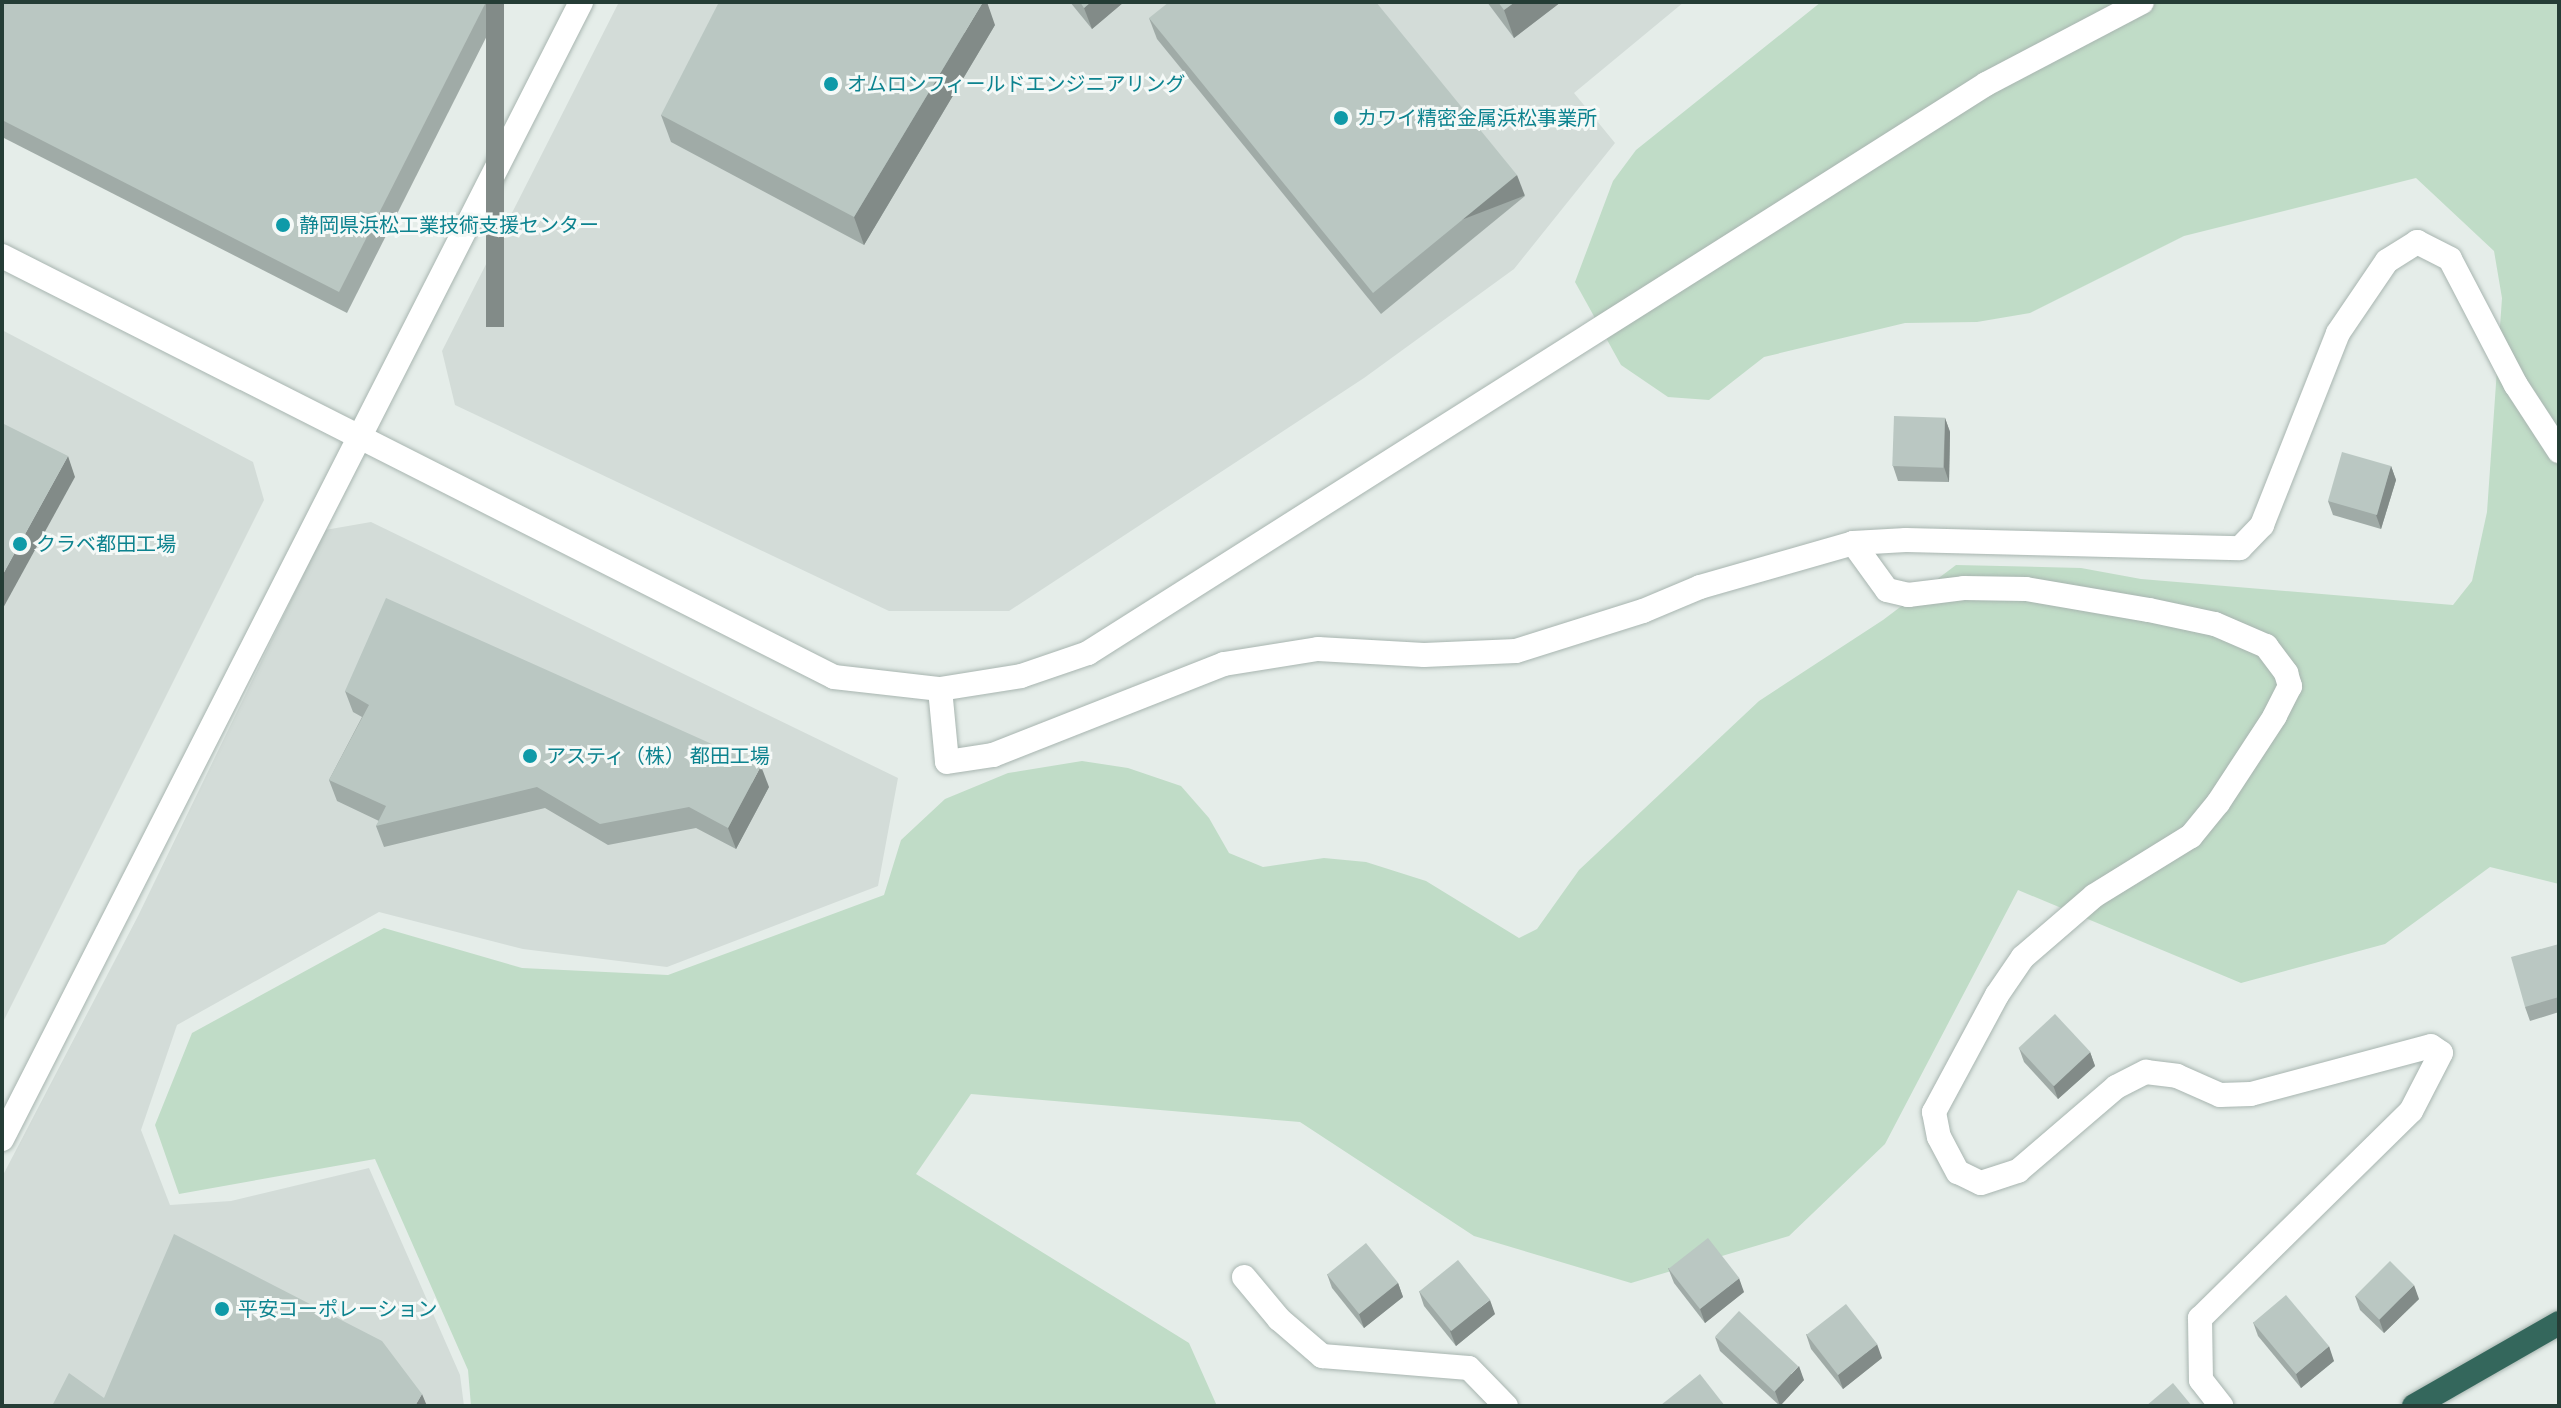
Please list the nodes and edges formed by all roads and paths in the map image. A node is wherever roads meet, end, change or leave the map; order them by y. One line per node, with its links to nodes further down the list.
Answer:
1 (581, 2): 4 (street)
2 (2142, 2): 7 (street)
3 (2, 256): 4 (street)
4 (358, 441): 7 (street); 8 (street)
5 (2559, 451): 6 (street)
6 (1853, 543): 7 (street); 12 (street)
7 (940, 689)
8 (2, 1139)
9 (1244, 1277): 11 (street)
10 (2559, 1323): 13 (highway)
11 (1506, 1406)
12 (2221, 1406)
13 (2414, 1406)

